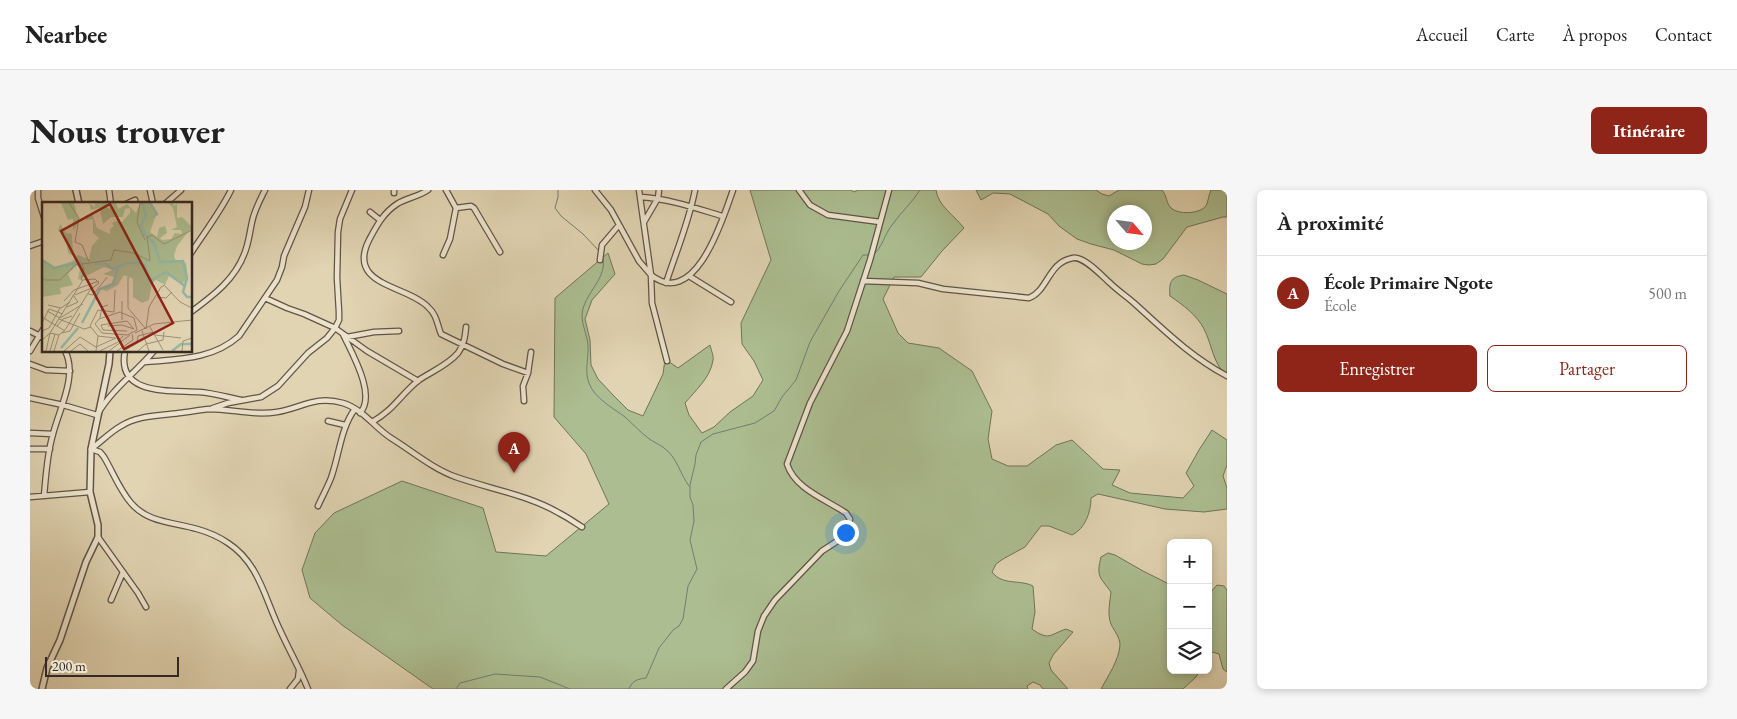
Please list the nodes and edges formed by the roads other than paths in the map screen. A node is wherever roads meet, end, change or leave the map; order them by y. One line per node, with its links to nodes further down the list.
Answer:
1 (38, 190): 23 (street)
2 (181, 190): 20 (street)
3 (231, 190): 32 (street)
4 (265, 190): 42 (street)
5 (309, 190): 40 (street)
6 (352, 190): 44 (street)
7 (428, 190): 26 (street)
8 (446, 190): 21 (street)
9 (595, 190): 29 (street)
10 (639, 190): 16 (street)
11 (660, 190): 17 (street)
12 (695, 190): 22 (street)
13 (733, 190): 25 (street)
14 (799, 190): 28 (street)
15 (889, 190): 28 (street)
16 (641, 198): 17 (street); 27 (street)
17 (658, 198): 22 (street); 27 (street)
18 (135, 200): 19 (street)
19 (130, 202)
20 (167, 202)
21 (456, 208): 33 (street); 34 (street)
22 (692, 208): 25 (street); 39 (street)
23 (42, 211)
24 (370, 212): 26 (street)
25 (722, 216): 37 (street)
26 (380, 220): 52 (street)
27 (644, 222): 36 (street)
28 (880, 222): 38 (street)
29 (619, 225): 35 (street); 36 (street)
30 (42, 242): 31 (street)
31 (30, 246)
32 (192, 251)
33 (500, 252)
34 (442, 255)
35 (600, 260)
36 (651, 275): 39 (street); 59 (street)
37 (689, 276): 39 (street); 41 (street)
38 (862, 281): 64 (street); 96 (street)
39 (666, 283)
40 (265, 298): 44 (street); 60 (street)
41 (731, 302)
42 (192, 311)
43 (466, 327): 52 (street)
44 (336, 328): 48 (street); 68 (street)
45 (30, 331): 49 (street)
46 (42, 331): 49 (street)
47 (399, 331): 50 (street)
48 (342, 333): 50 (street); 73 (street)
49 (38, 336): 51 (street); 53 (street)
50 (347, 336): 66 (street)
51 (42, 337)
52 (463, 344): 63 (street); 66 (street)
53 (30, 351)
54 (66, 352): 62 (street)
55 (110, 352): 74 (street)
56 (125, 352): 65 (street)
57 (153, 352): 60 (street)
58 (531, 352): 63 (street)
59 (668, 361)
60 (145, 362): 65 (street)
61 (30, 364): 62 (street)
62 (70, 371): 70 (street)
63 (528, 373): 69 (street)
64 (1227, 376)
65 (128, 377): 68 (street); 74 (street)
66 (418, 381): 76 (street)
67 (30, 398): 70 (street)
68 (246, 401): 71 (street)
69 (524, 401)
70 (62, 405): 74 (street); 79 (street)
71 (208, 409): 72 (street); 82 (street)
72 (355, 409): 73 (street); 77 (street)
73 (360, 413): 76 (street)
74 (97, 415): 82 (street)
75 (328, 421): 77 (street)
76 (372, 422): 87 (street)
77 (345, 425): 86 (street)
78 (30, 433): 79 (street)
79 (53, 434): 81 (street)
80 (30, 449): 81 (street)
81 (50, 449): 84 (street)
82 (91, 449): 83 (street); 92 (street)
83 (90, 492): 84 (street); 88 (street)
84 (44, 496): 85 (street)
85 (30, 497)
86 (318, 506)
87 (582, 527)
88 (98, 537): 89 (street); 93 (street)
89 (123, 572): 90 (street); 91 (street)
90 (111, 600)
91 (146, 607)
92 (300, 670): 94 (street); 95 (street)
93 (42, 689)
94 (290, 689)
95 (308, 689)
96 (726, 689)

